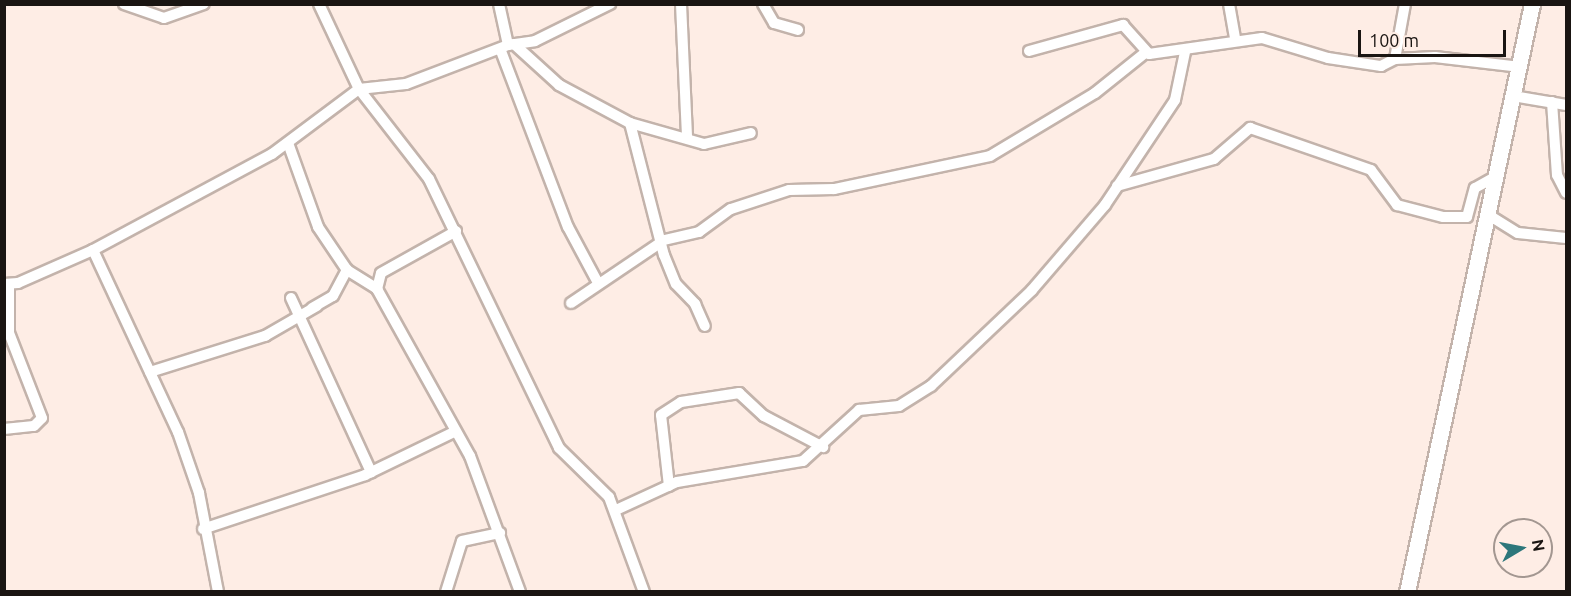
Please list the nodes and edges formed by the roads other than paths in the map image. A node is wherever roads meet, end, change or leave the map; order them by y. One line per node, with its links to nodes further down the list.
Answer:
1 (124, 4): 2 (street)
2 (204, 4)
3 (319, 4): 19 (street)
4 (498, 4): 13 (street)
5 (610, 4): 13 (street)
6 (681, 4): 25 (street)
7 (763, 4): 11 (street)
8 (1229, 4): 12 (street)
9 (1405, 4): 17 (street)
10 (1532, 4): 18 (main road)
11 (798, 30)
12 (1235, 39): 15 (street); 17 (street)
13 (508, 47): 19 (street); 23 (street); 36 (street)
14 (1029, 51): 16 (street)
15 (1185, 52): 16 (street); 28 (street)
16 (1146, 53): 33 (street)
17 (1395, 59): 18 (street)
18 (1520, 67): 20 (main road)
19 (359, 89): 26 (street); 31 (street)
20 (1513, 96): 21 (street); 27 (main road)
21 (1552, 102): 22 (street); 29 (street)
22 (1566, 105)
23 (630, 123): 25 (street); 33 (street)
24 (751, 134): 25 (street)
25 (687, 138)
26 (288, 143): 34 (street); 35 (street)
27 (1495, 177): 28 (street); 30 (main road)
28 (1118, 186): 49 (street)
29 (1566, 193)
30 (1487, 214): 32 (street); 59 (main road)
31 (456, 231): 39 (street); 52 (street)
32 (1566, 238)
33 (660, 242): 36 (street); 45 (street)
34 (93, 250): 37 (street); 46 (street)
35 (347, 270): 39 (street); 42 (street)
36 (597, 282): 41 (street)
37 (7, 285): 44 (street)
38 (284, 288): 40 (street)
39 (377, 289): 48 (street)
40 (291, 298): 42 (street); 43 (street)
41 (571, 303)
42 (317, 306): 43 (street)
43 (301, 318): 46 (street); 50 (street)
44 (6, 322): 47 (street)
45 (705, 326)
46 (150, 372): 53 (street)
47 (4, 429)
48 (454, 432): 50 (street); 54 (street)
49 (823, 447): 51 (street); 51 (street)
50 (371, 472): 53 (street)
51 (669, 486): 52 (street)
52 (616, 510): 58 (street)
53 (203, 529): 55 (street)
54 (500, 533): 56 (street); 57 (street)
55 (218, 591)
56 (446, 591)
57 (520, 591)
58 (644, 591)
59 (1407, 591)

